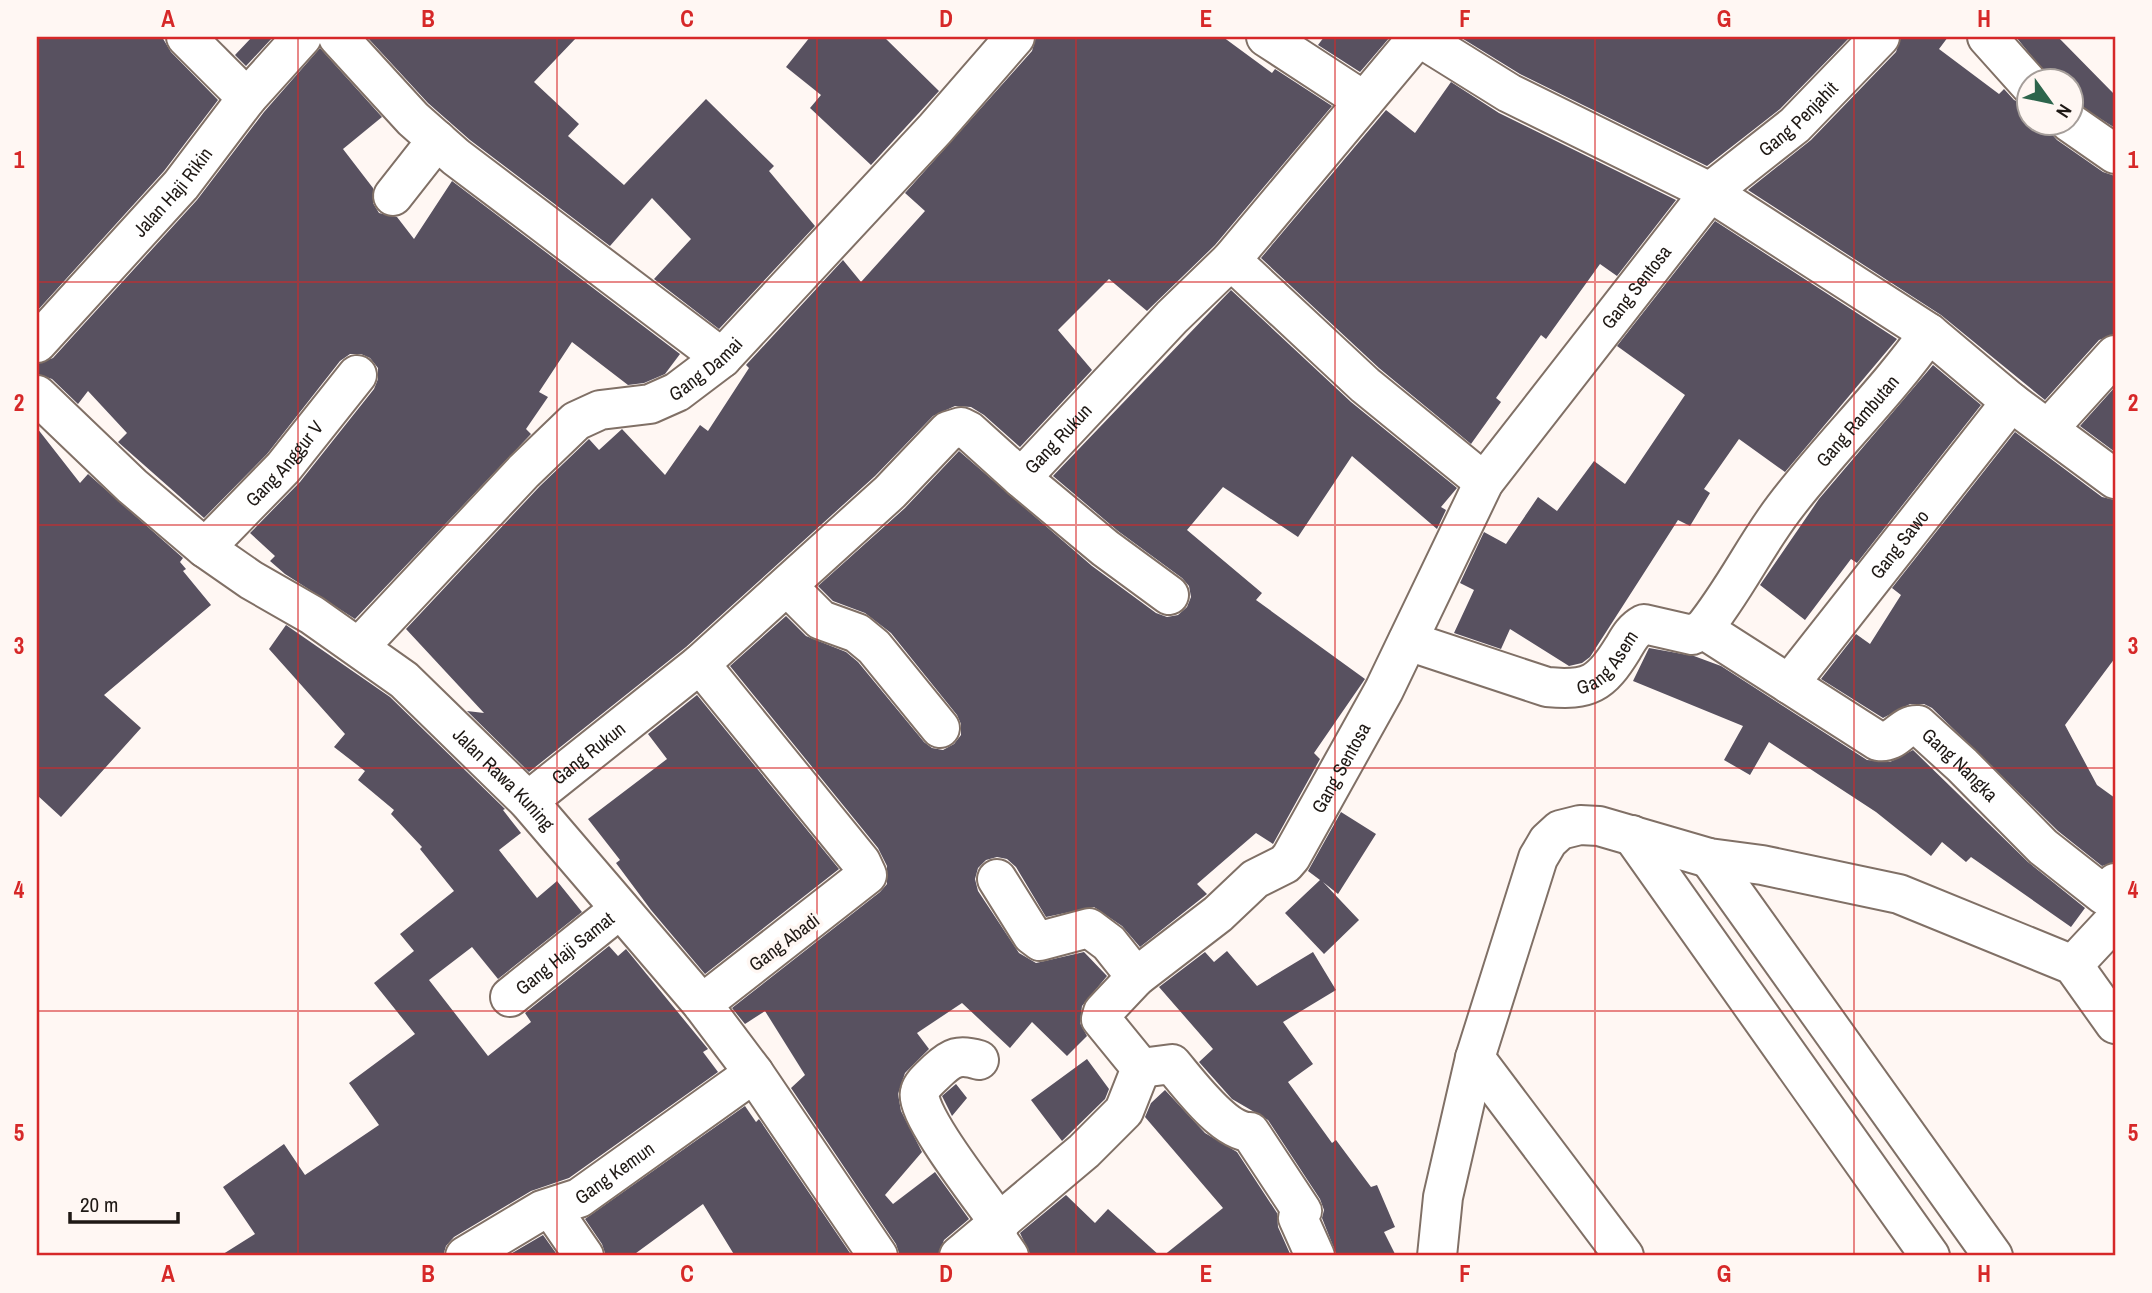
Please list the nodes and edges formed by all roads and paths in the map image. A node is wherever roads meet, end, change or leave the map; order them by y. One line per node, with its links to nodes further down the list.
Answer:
1 (186, 37): 10 (street)
2 (302, 37): 10 (street, Jalan Haji Rikin)
3 (338, 37): 13 (street)
4 (1015, 37): 21 (street, Gang Damai)
5 (1266, 37): 11 (street)
6 (1418, 37): 11 (street, Gang Rukun); 15 (street)
7 (1880, 37): 15 (street, Gang Penjahit)
8 (1987, 37): 9 (street)
9 (2016, 70)
10 (247, 99): 19 (street, Jalan Haji Rikin)
11 (1364, 101): 17 (street, Gang Rukun)
12 (2086, 134): 14 (street)
13 (437, 140): 16 (street); 21 (street)
14 (2115, 155)
15 (1710, 192): 18 (street); 28 (street, Gang Sentosa)
16 (393, 196)
17 (1231, 260): 26 (street, Gang Rukun); 28 (street)
18 (1928, 333): 23 (street); 32 (street, Gang Rambutan)
19 (37, 343)
20 (2115, 355): 25 (street)
21 (722, 358): 34 (street, Gang Damai)
22 (357, 375): 29 (street, Gang Anggur V)
23 (2011, 402): 25 (street); 36 (street, Gang Sawo)
24 (43, 413): 29 (street, Jalan Rawa Kuning)
25 (2049, 428): 27 (street)
26 (1021, 478): 30 (street, Gang Rukun); 31 (street)
27 (2115, 479)
28 (1484, 482): 33 (street, Gang Sentosa)
29 (205, 548): 34 (street, Jalan Rawa Kuning)
30 (787, 586): 35 (street, Gang Rukun); 37 (street)
31 (1169, 596)
32 (1703, 629): 33 (street, Gang Asem); 36 (street)
33 (1408, 641): 46 (street, Gang Sentosa)
34 (360, 646): 38 (street, Jalan Rawa Kuning)
35 (700, 664): 38 (street, Gang Rukun); 48 (street, Gang Abadi)
36 (1789, 684): 42 (street, Gang Nangka)
37 (940, 728)
38 (528, 801): 43 (street, Jalan Rawa Kuning)
39 (1632, 835): 40 (street); 50 (street); 63 (street)
40 (1709, 858): 45 (street); 64 (street)
41 (997, 879): 46 (street)
42 (2115, 883)
43 (620, 909): 47 (street, Gang Haji Samat); 48 (street, Jalan Rawa Kuning)
44 (2115, 920): 45 (street)
45 (2073, 965): 49 (street)
46 (1136, 977): 52 (street, Gang Sentosa)
47 (510, 997)
48 (702, 1004): 53 (street, Jalan Rawa Kuning)
49 (2115, 1024)
50 (1475, 1058): 61 (street); 62 (street)
51 (979, 1060): 55 (street)
52 (1141, 1068): 55 (street); 60 (street)
53 (754, 1073): 54 (street, Gang Kemun); 58 (street, Jalan Rawa Kuning)
54 (551, 1208): 56 (street, Gang Kemun); 57 (street)
55 (1000, 1237): 59 (street)
56 (465, 1256)
57 (584, 1256)
58 (878, 1256)
59 (959, 1256)
60 (1315, 1256)
61 (1437, 1256)
62 (1624, 1256)
63 (1930, 1256)
64 (1993, 1256)

